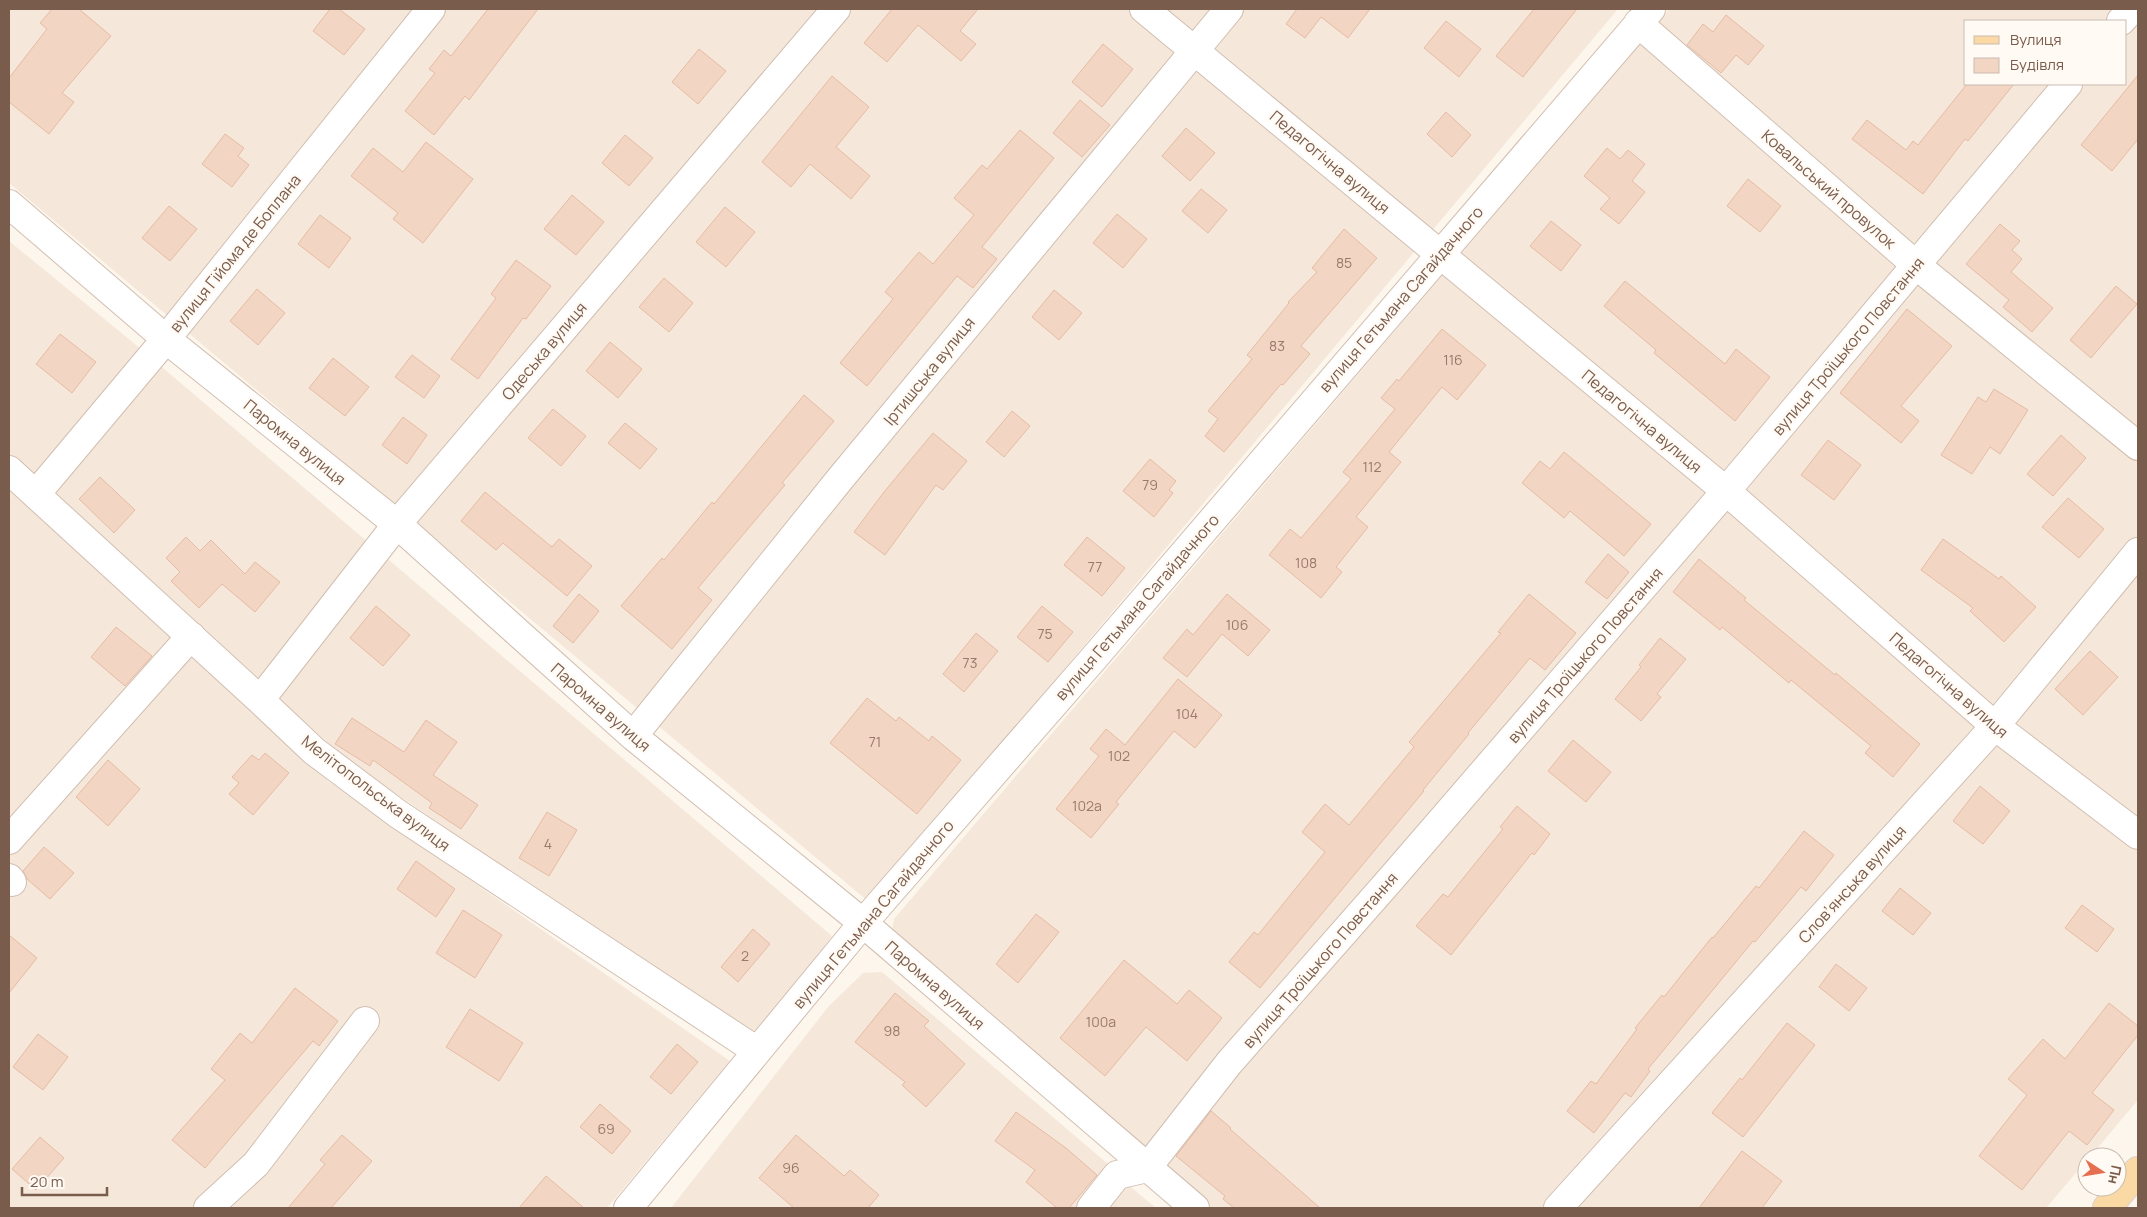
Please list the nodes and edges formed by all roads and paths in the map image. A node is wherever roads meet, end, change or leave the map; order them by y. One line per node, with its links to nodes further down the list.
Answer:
1 (431, 9): 13 (street, вулиця Гійома де Боплана)
2 (836, 9): 18 (street, Одеська вулиця)
3 (1144, 9): 8 (street, Педагогічна вулиця)
4 (1229, 9): 8 (street, Іртишська вулиця)
5 (2132, 9): 7 (street)
6 (1645, 16): 11 (street, вулиця Гетьмана Сагайдачного); 12 (street, Ковальський провулок)
7 (2122, 20)
8 (1194, 49): 11 (street, Педагогічна вулиця); 23 (street, Іртишська вулиця)
9 (2067, 85): 12 (street, вулиця Троїцького Повстання)
10 (9, 204): 13 (street, Паромна вулиця)
11 (1440, 254): 16 (street, Педагогічна вулиця); 26 (street, вулиця Гетьмана Сагайдачного)
12 (1916, 265): 14 (street, Ковальський провулок); 16 (street, вулиця Троїцького Повстання)
13 (166, 338): 17 (street, вулиця Гійома де Боплана); 18 (street, Паромна вулиця)
14 (2138, 446)
15 (9, 470): 17 (street, Мелітопольська вулиця)
16 (1726, 491): 22 (street, Педагогічна вулиця); 29 (street, вулиця Троїцького Повстання)
17 (36, 494): 20 (street, Мелітопольська вулиця)
18 (397, 524): 21 (street, Одеська вулиця); 23 (street, Паромна вулиця)
19 (2138, 552): 22 (street, Словʼянська вулиця)
20 (191, 636): 21 (street, Мелітопольська вулиця); 25 (street)
21 (260, 700): 28 (street, Мелітопольська вулиця)
22 (1995, 726): 24 (street, Педагогічна вулиця); 35 (street, Словʼянська вулиця)
23 (633, 736): 26 (street, Паромна вулиця)
24 (2138, 835)
25 (9, 840)
26 (863, 923): 28 (street, вулиця Гетьмана Сагайдачного); 29 (street, Паромна вулиця)
27 (365, 1021): 31 (street)
28 (756, 1051): 32 (street, вулиця Гетьмана Сагайдачного)
29 (1147, 1168): 33 (street); 34 (street, Паромна вулиця)
30 (2138, 1171): 36 (main road)
31 (208, 1208)
32 (628, 1208)
33 (1091, 1208)
34 (1195, 1208)
35 (1558, 1208)
36 (2107, 1208)

